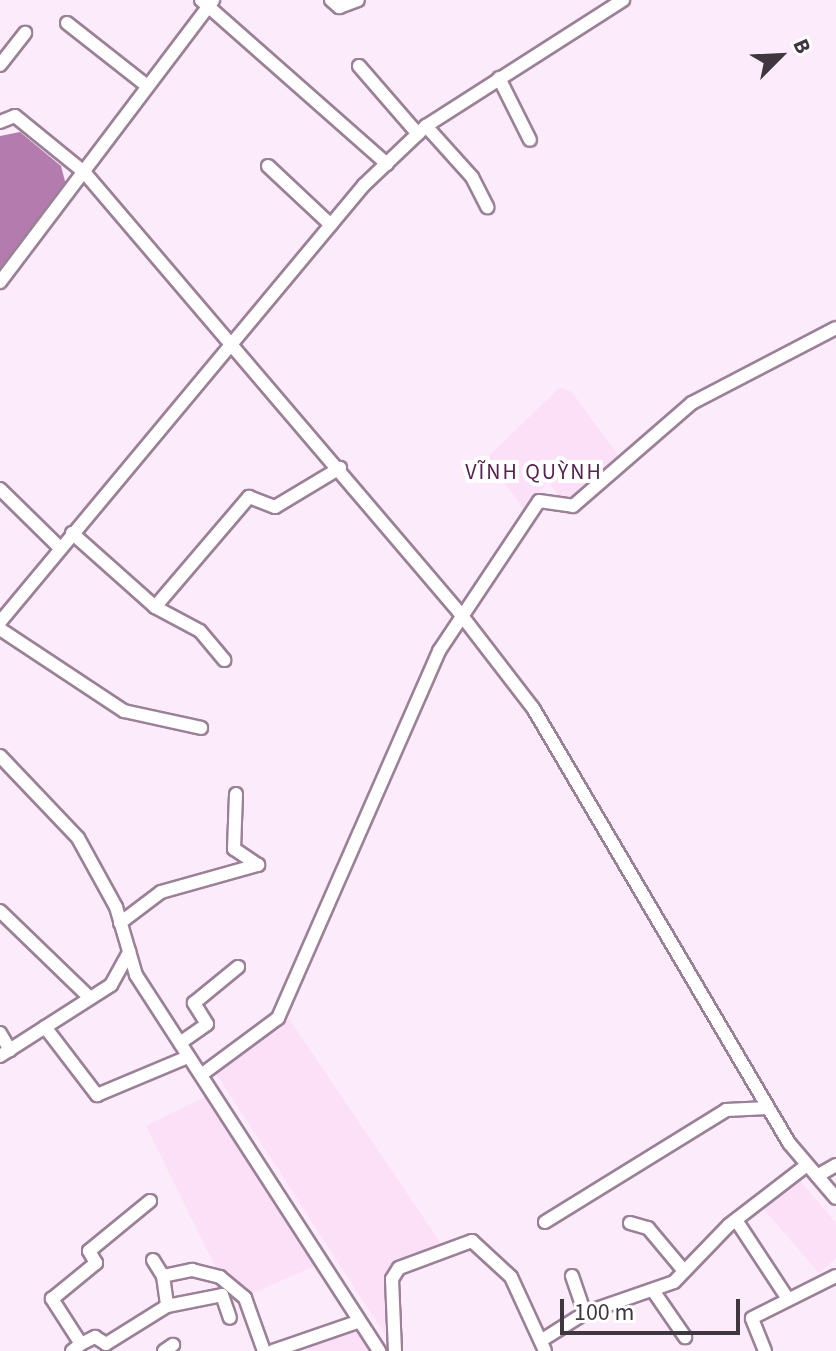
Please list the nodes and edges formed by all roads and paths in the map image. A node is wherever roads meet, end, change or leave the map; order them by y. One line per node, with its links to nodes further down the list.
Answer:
1 (331, 0): 2 (street)
2 (358, 0)
3 (623, 0): 9 (street)
4 (208, 2): 10 (street); 14 (street)
5 (67, 23): 10 (street)
6 (25, 33): 7 (street)
7 (0, 65)
8 (359, 66): 12 (street)
9 (499, 78): 12 (street); 13 (street)
10 (147, 86): 16 (street)
11 (0, 122): 16 (street)
12 (422, 130): 14 (street); 17 (street)
13 (530, 140)
14 (387, 164): 18 (street)
15 (268, 166): 18 (street)
16 (84, 172): 19 (street); 21 (street)
17 (487, 207)
18 (331, 225): 21 (street)
19 (0, 282)
20 (836, 328): 27 (street)
21 (233, 345): 22 (street); 24 (street)
22 (340, 468): 26 (street); 27 (street)
23 (0, 489): 25 (street)
24 (72, 533): 25 (street); 26 (street)
25 (60, 548): 28 (street)
26 (155, 607): 30 (street)
27 (459, 612): 44 (street); 45 (street)
28 (0, 622)
29 (0, 629): 31 (street)
30 (224, 660)
31 (201, 728)
32 (0, 756): 35 (street)
33 (236, 794): 35 (street)
34 (0, 911): 38 (street)
35 (120, 923): 36 (street)
36 (129, 952): 38 (street); 41 (street)
37 (238, 967): 41 (street)
38 (90, 998): 39 (street)
39 (45, 1027): 42 (street); 43 (street)
40 (0, 1033): 42 (street)
41 (180, 1043): 43 (street)
42 (5, 1053)
43 (188, 1057): 44 (street)
44 (201, 1075): 64 (street)
45 (768, 1108): 46 (street); 52 (street)
46 (807, 1165): 48 (street); 51 (street)
47 (836, 1165): 48 (street)
48 (817, 1176): 49 (street)
49 (836, 1198)
50 (150, 1201): 67 (street)
51 (736, 1220): 55 (street); 60 (street)
52 (545, 1222)
53 (630, 1223): 55 (street)
54 (153, 1260): 56 (street)
55 (684, 1271): 59 (street)
56 (163, 1276): 61 (street); 68 (street)
57 (572, 1276): 62 (street)
58 (836, 1276): 60 (street)
59 (654, 1292): 62 (street); 65 (street)
60 (786, 1296): 72 (street)
61 (167, 1306): 63 (street); 67 (street)
62 (585, 1313): 66 (street)
63 (230, 1318)
64 (357, 1322): 69 (street); 70 (street)
65 (685, 1337)
66 (542, 1347): 71 (street)
67 (76, 1348)
68 (264, 1351)
69 (273, 1351)
70 (379, 1351)
71 (395, 1351)
72 (765, 1351)

